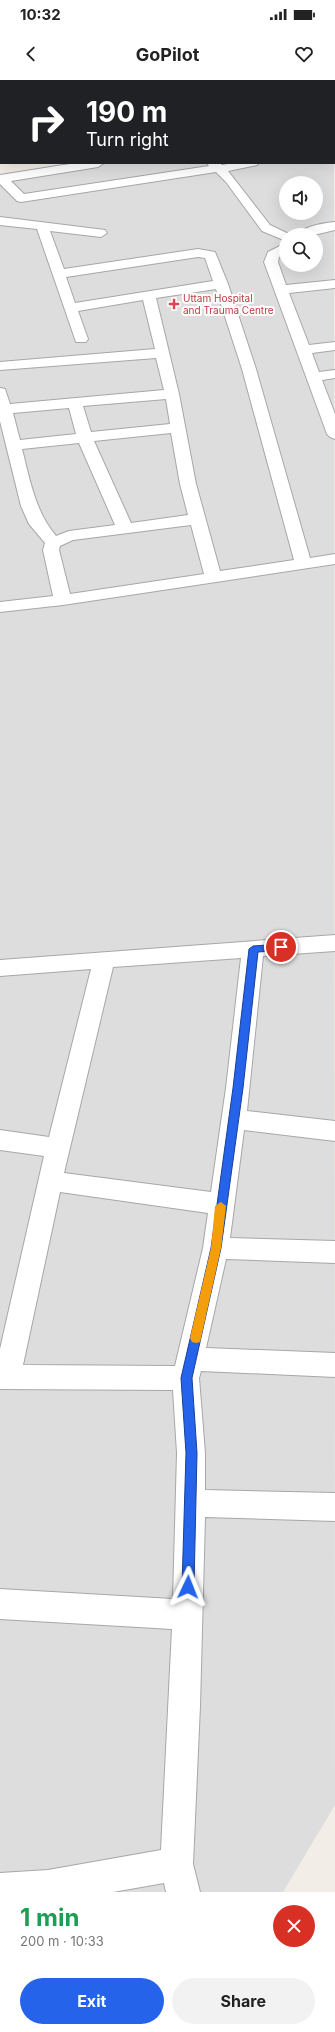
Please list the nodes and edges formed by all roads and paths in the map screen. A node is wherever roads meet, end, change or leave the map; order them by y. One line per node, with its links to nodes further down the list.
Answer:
1 (92, 164): 4 (street)
2 (244, 164): 3 (street)
3 (218, 167): 5 (street); 12 (street)
4 (1, 179): 5 (street)
5 (21, 198): 6 (street)
6 (7, 201)
7 (0, 221): 8 (street)
8 (42, 226): 11 (street); 14 (street)
9 (335, 226): 10 (street)
10 (320, 228)
11 (101, 233)
12 (279, 234)
13 (279, 252): 17 (street)
14 (59, 274): 15 (street); 19 (street)
15 (221, 284): 18 (street); 40 (street)
16 (335, 284): 17 (street)
17 (281, 290): 22 (street)
18 (149, 295): 19 (street); 23 (street)
19 (70, 308): 20 (street)
20 (81, 339)
21 (335, 346): 22 (street)
22 (303, 350): 26 (street)
23 (162, 353): 24 (street); 28 (street)
24 (0, 366)
25 (335, 374): 26 (street)
26 (313, 377): 31 (street)
27 (0, 392): 30 (street)
28 (172, 394): 29 (street); 32 (street)
29 (75, 403): 30 (street); 34 (street)
30 (4, 409): 35 (street)
31 (331, 410): 33 (street)
32 (178, 428): 34 (street); 36 (street)
33 (335, 434)
34 (84, 438): 35 (street); 37 (street)
35 (14, 445): 38 (street)
36 (198, 519): 37 (street); 41 (street)
37 (125, 528): 38 (street)
38 (53, 543): 42 (street)
39 (335, 559): 40 (street)
40 (303, 563): 41 (street)
41 (213, 577): 42 (street)
42 (63, 600): 43 (street)
43 (0, 607)
44 (335, 943): 45 (street)
45 (253, 949): 46 (street); 48 (street)
46 (104, 960): 47 (street); 51 (street)
47 (0, 968)
48 (234, 1119): 49 (street); 53 (street)
49 (335, 1131)
50 (0, 1140): 51 (street)
51 (58, 1148): 52 (street)
52 (50, 1181): 53 (street); 58 (street)
53 (221, 1204): 54 (street)
54 (216, 1248): 55 (street); 57 (street)
55 (335, 1252)
56 (335, 1365): 57 (street)
57 (189, 1368): 58 (street); 59 (street)
58 (4, 1377)
59 (191, 1503): 60 (street); 62 (street)
60 (335, 1507)
61 (0, 1604): 62 (street)
62 (187, 1615): 63 (street)
63 (180, 1878): 64 (street)
64 (0, 1890)

